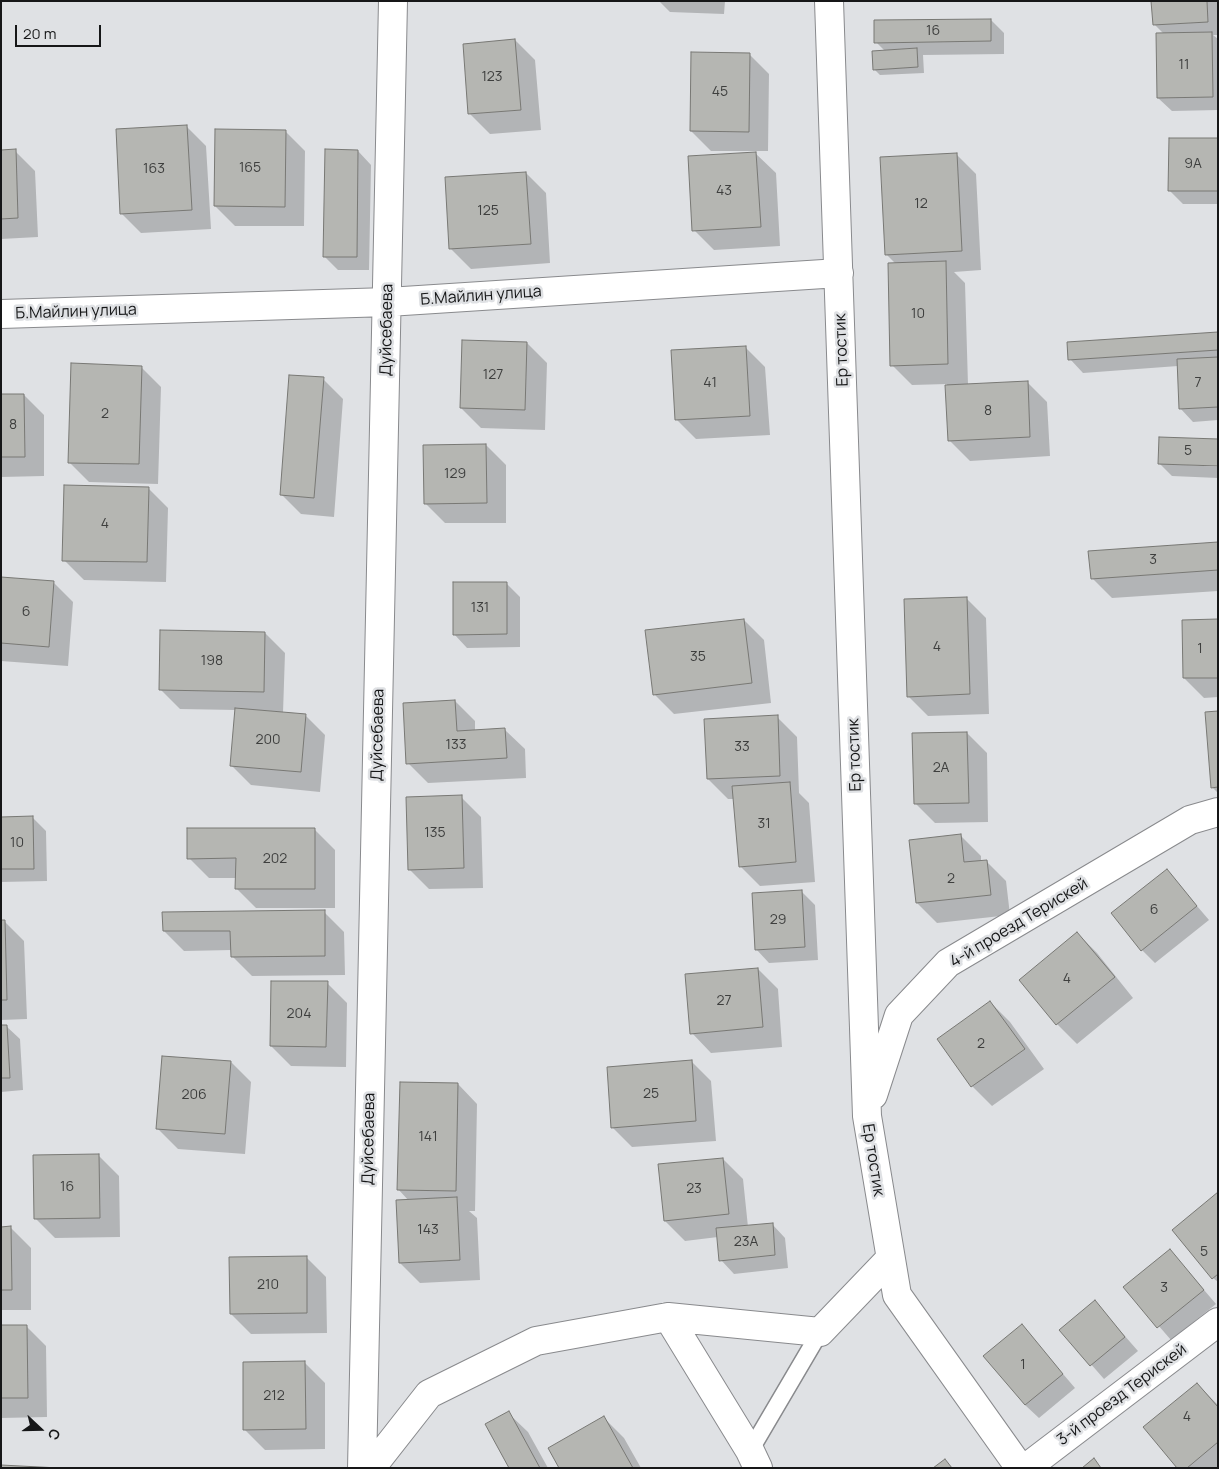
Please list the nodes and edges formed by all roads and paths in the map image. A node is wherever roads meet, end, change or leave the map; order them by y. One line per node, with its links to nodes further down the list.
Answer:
1 (393, 1): 4 (street, Дуйсебаева)
2 (829, 1): 3 (street, Ер тостик)
3 (840, 272): 4 (street, Б.Майлин улица); 7 (street, Ер тостик)
4 (388, 302): 5 (street, Б.Майлин улица); 13 (street, Дуйсебаева)
5 (1, 314)
6 (1218, 812): 7 (street, 4-й проезд Терискей)
7 (866, 1116): 8 (street, Ер тостик)
8 (890, 1259): 11 (street); 15 (street, Ер тостик)
9 (668, 1317): 11 (street); 12 (street); 14 (street)
10 (1218, 1322): 16 (street, 3-й проезд Терискей)
11 (820, 1332): 12 (lane)
12 (754, 1460)
13 (362, 1468)
14 (371, 1468)
15 (1020, 1468)
16 (1026, 1468)

